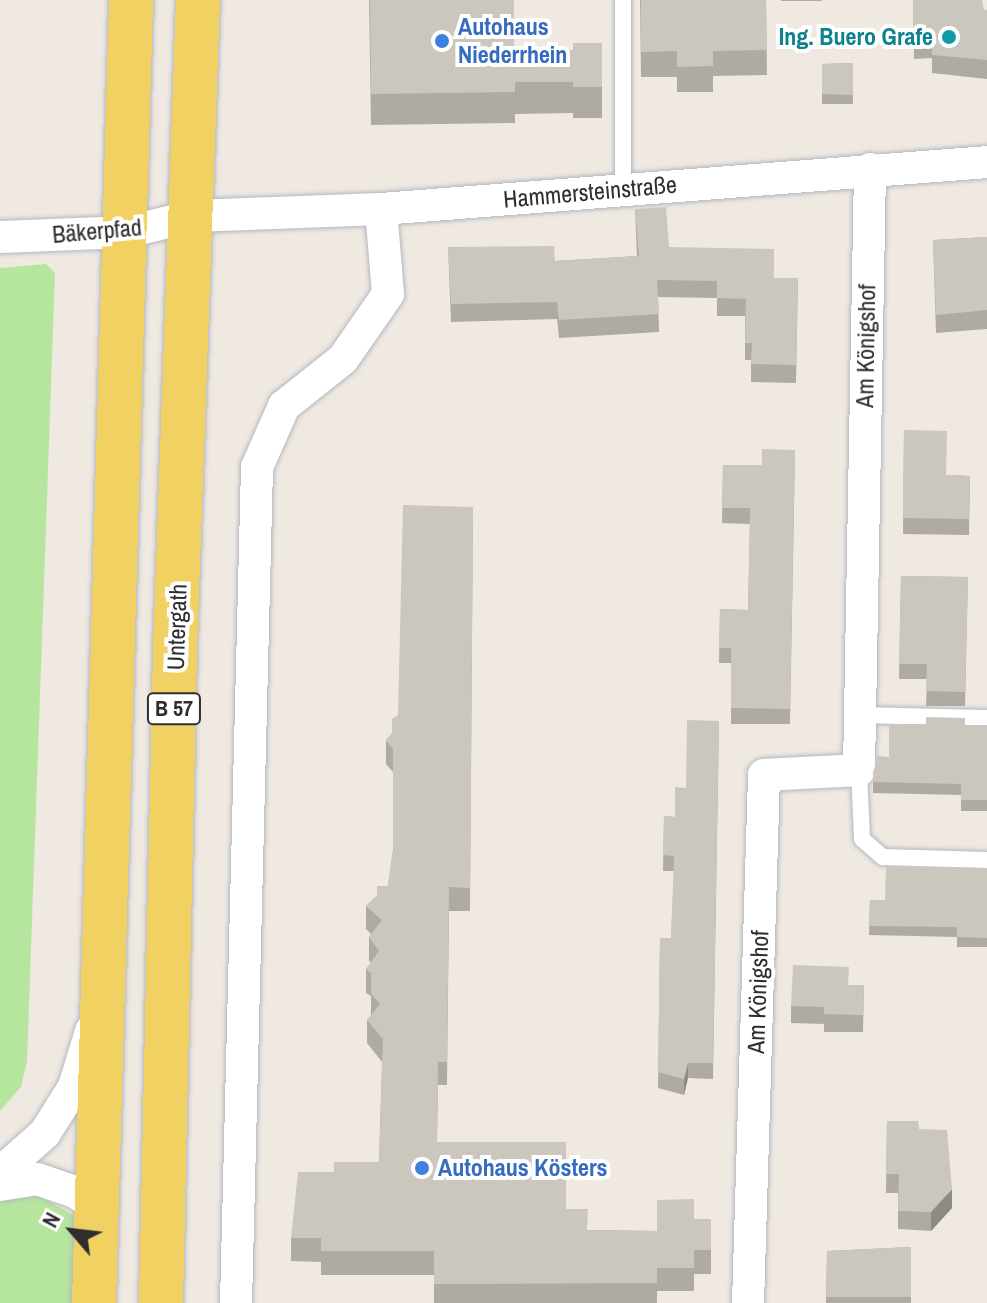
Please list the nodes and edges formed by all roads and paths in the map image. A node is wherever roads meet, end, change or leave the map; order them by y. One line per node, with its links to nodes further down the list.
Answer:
1 (131, 0): 9 (main road)
2 (198, 0): 8 (main road, Untergath / B 57)
3 (623, 0): 6 (lane)
4 (987, 162): 5 (street, Hammersteinstraße)
5 (870, 169): 6 (street, Hammersteinstraße); 11 (street, Am Königshof)
6 (623, 189): 7 (street, Hammersteinstraße)
7 (381, 209): 8 (street, Hammersteinstraße); 22 (street)
8 (193, 216): 9 (street, Bäkerpfad); 21 (main road, Untergath / B 57)
9 (127, 232): 10 (street, Bäkerpfad); 15 (main road)
10 (0, 237)
11 (857, 715): 12 (lane); 13 (street, Am Königshof)
12 (987, 718)
13 (859, 770): 14 (lane, Am Königshof); 23 (street, Am Königshof)
14 (987, 860)
15 (102, 997): 16 (street); 18 (main road)
16 (0, 1173)
17 (0, 1185): 18 (street)
18 (97, 1207): 19 (main road); 20 (main road)
19 (94, 1303)
20 (151, 1303)
21 (161, 1303)
22 (236, 1303)
23 (748, 1303)

